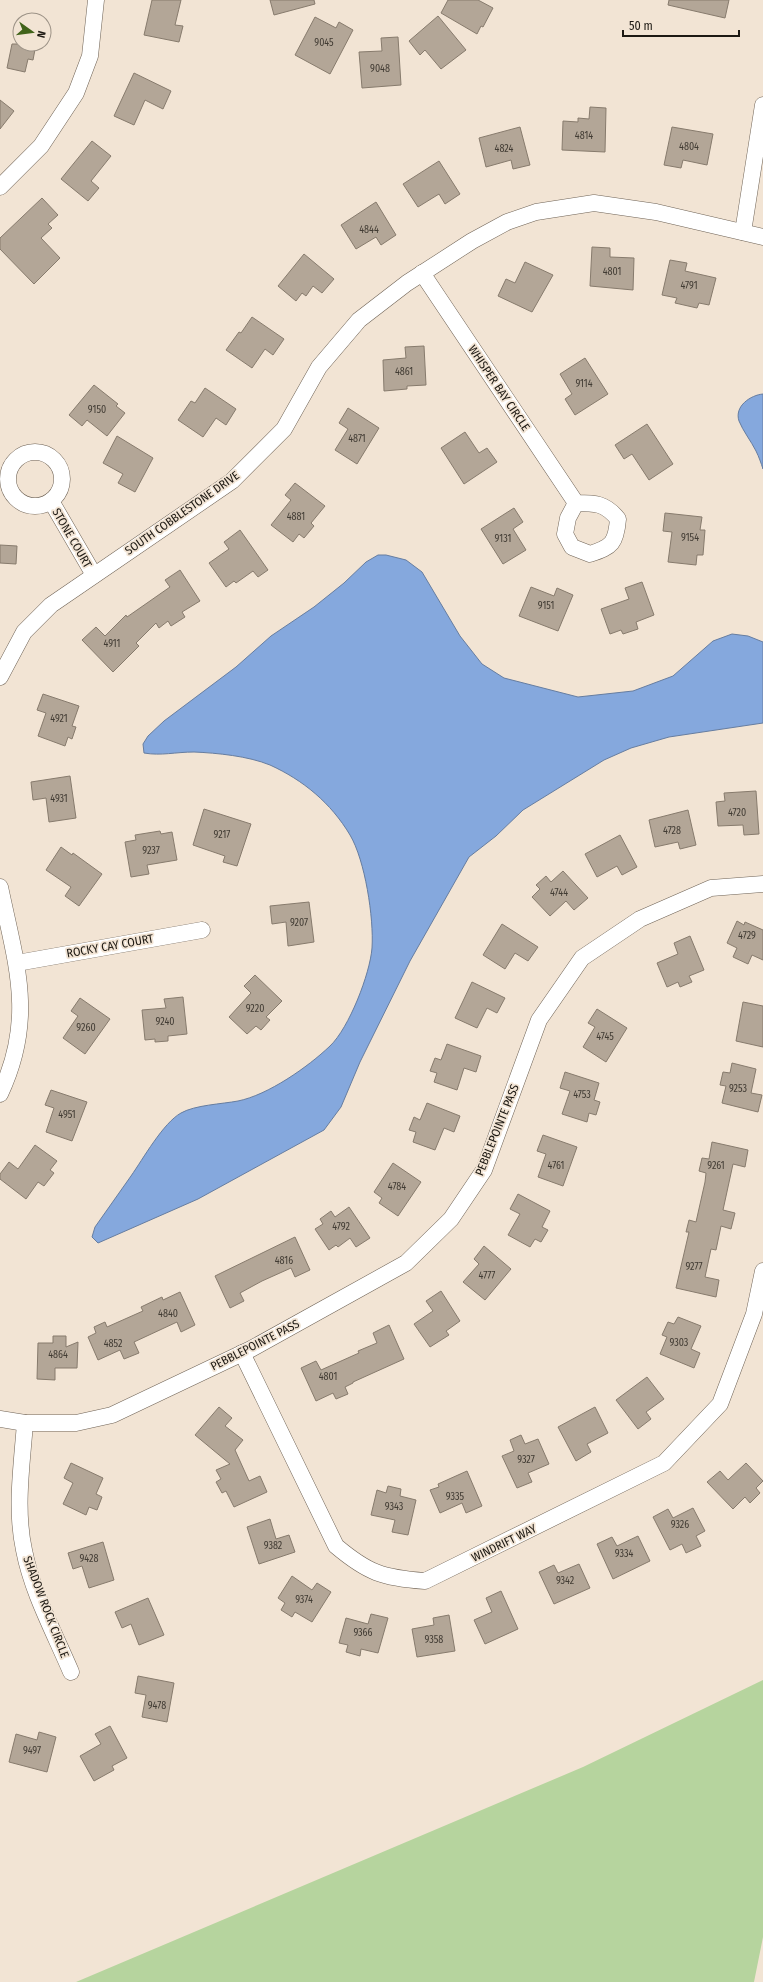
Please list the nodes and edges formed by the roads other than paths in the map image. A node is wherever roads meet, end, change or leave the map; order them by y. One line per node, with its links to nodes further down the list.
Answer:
1 (96, 0): 3 (street)
2 (763, 105): 4 (street)
3 (0, 187)
4 (743, 232): 5 (street, SOUTH COBBLESTONE DRIVE); 6 (street, SOUTH COBBLESTONE DRIVE)
5 (763, 237)
6 (422, 273): 8 (street, WHISPER BAY CIRCLE); 9 (street, SOUTH COBBLESTONE DRIVE)
7 (51, 500): 9 (street, STONE COURT)
8 (576, 503)
9 (94, 575): 10 (street, SOUTH COBBLESTONE DRIVE)
10 (0, 678)
11 (763, 884): 17 (street, PEBBLEPOINTE PASS)
12 (0, 887): 14 (street)
13 (202, 930): 14 (street, ROCKY CAY COURT)
14 (17, 963): 15 (street)
15 (0, 1094)
16 (763, 1271): 17 (street, WINDRIFT WAY)
17 (242, 1353): 19 (street, PEBBLEPOINTE PASS)
18 (0, 1419): 19 (street, PEBBLEPOINTE PASS)
19 (25, 1422): 20 (street, SHADOW ROCK CIRCLE)
20 (71, 1672)

